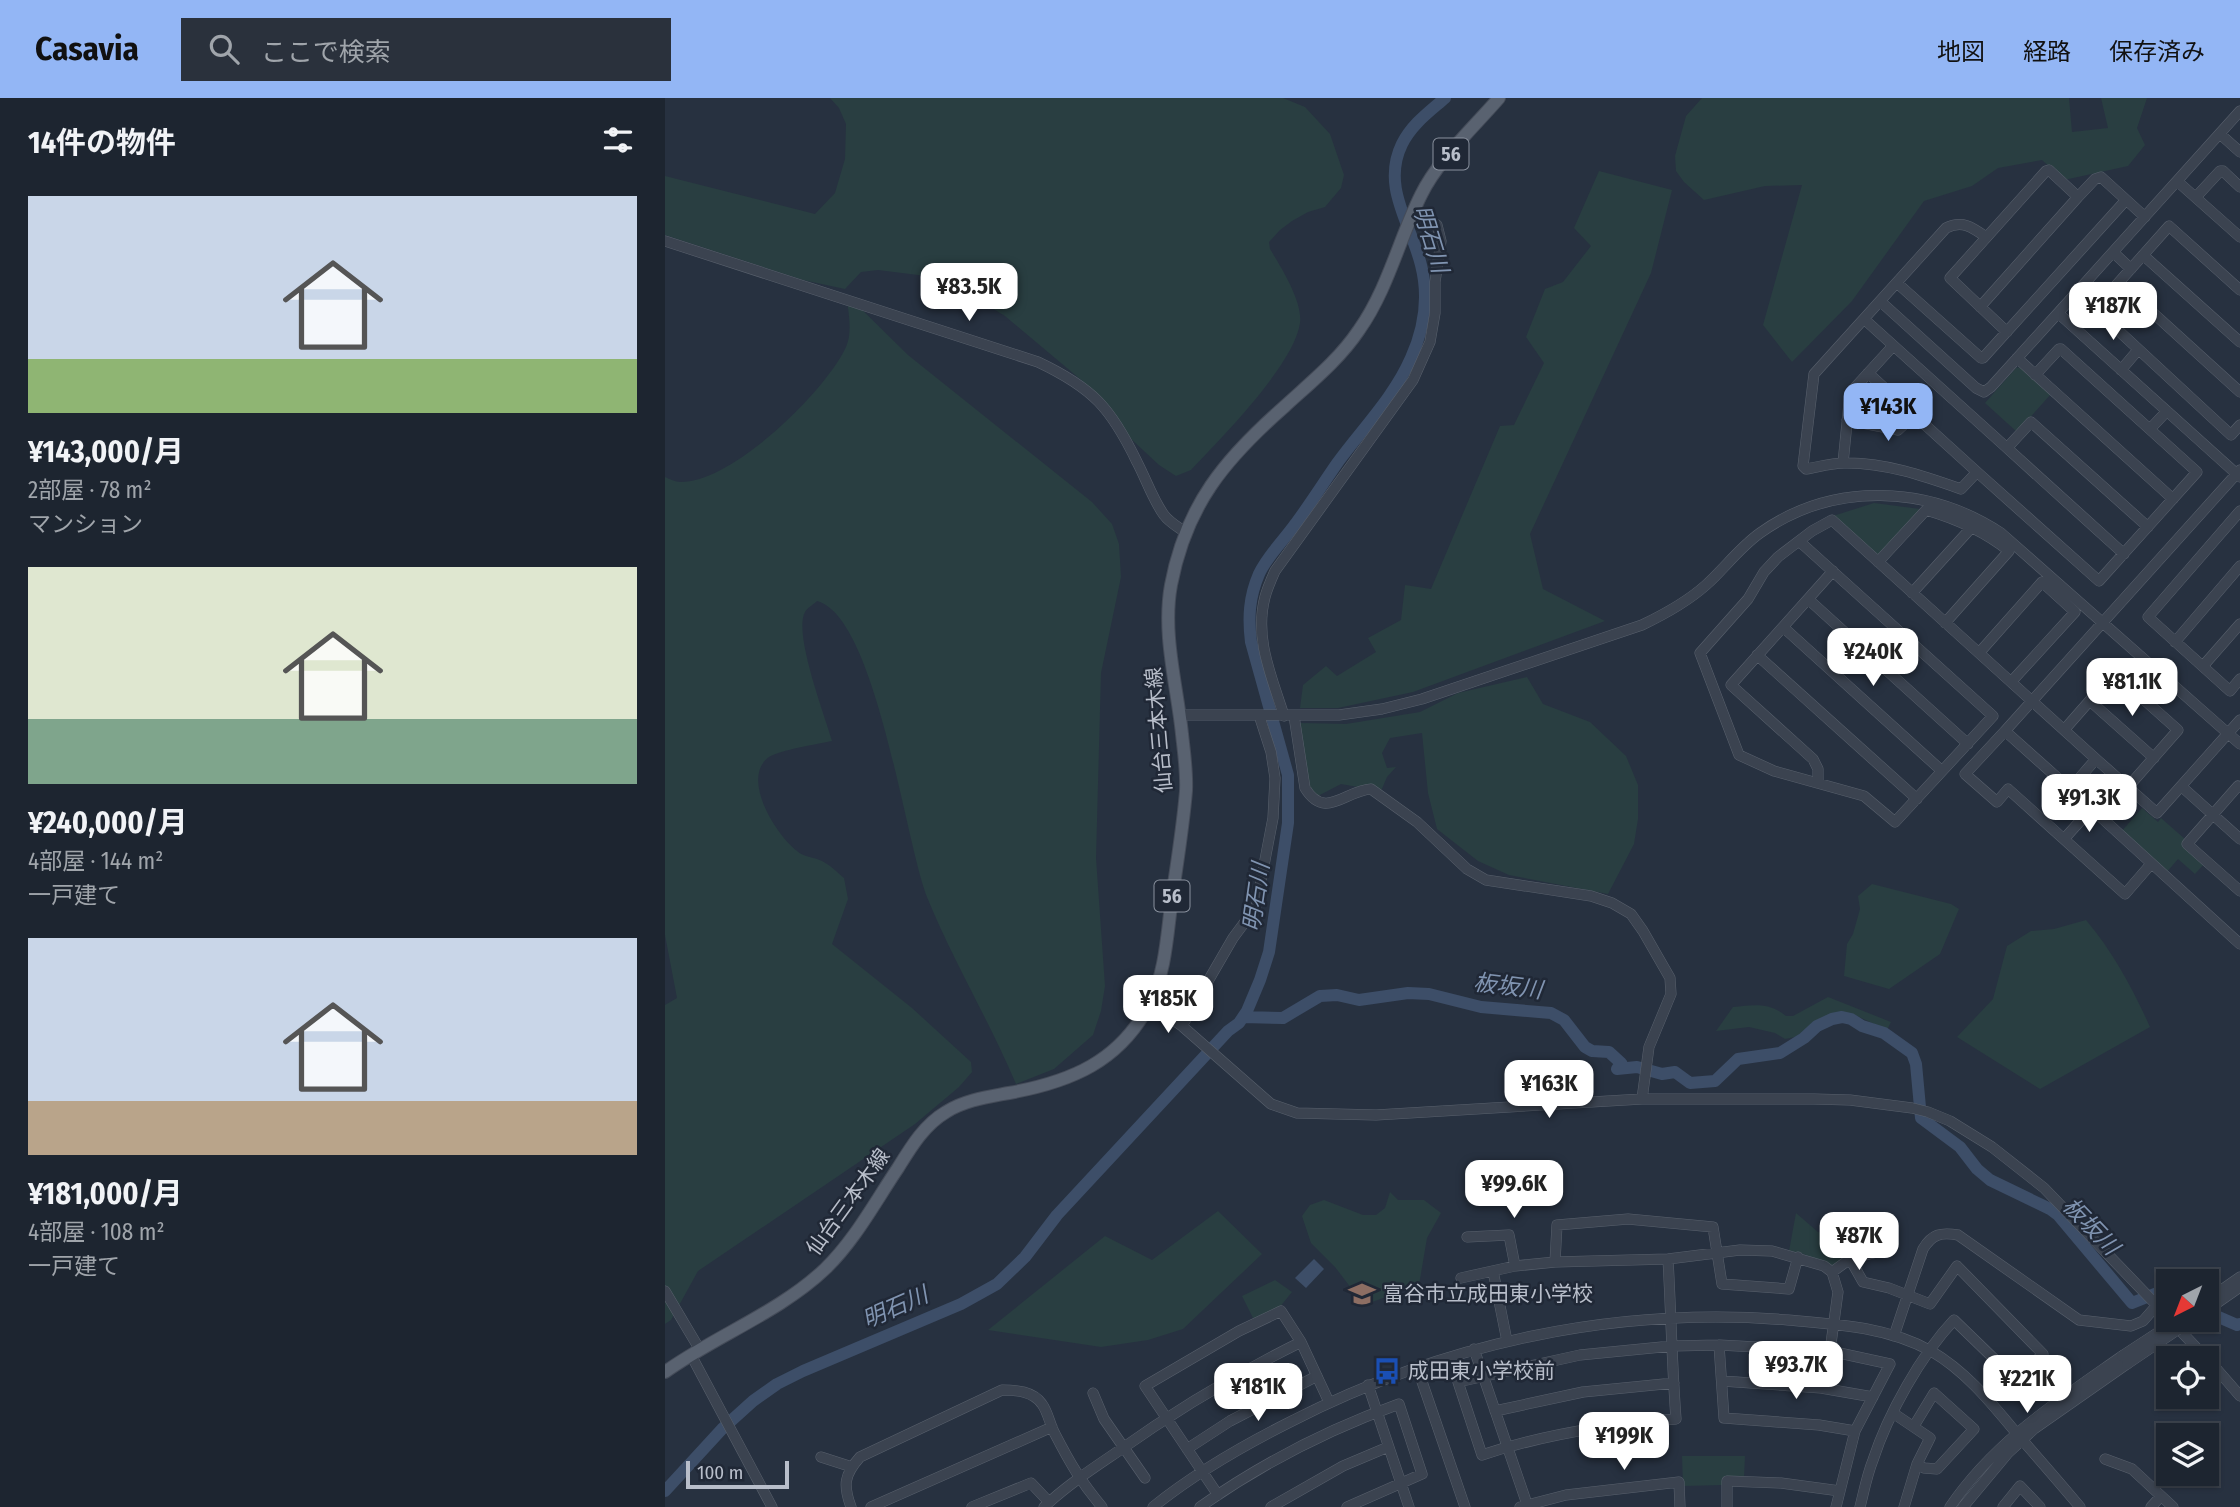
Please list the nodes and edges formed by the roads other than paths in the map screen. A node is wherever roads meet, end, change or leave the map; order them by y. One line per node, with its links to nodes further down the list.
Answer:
1 (1499, 98): 10 (main road, 仙台三本木線 / 56)
2 (2240, 111): 3 (street)
3 (2220, 134): 4 (street); 5 (street)
4 (2240, 152)
5 (2177, 181): 8 (street); 11 (street)
6 (2240, 187): 8 (street)
7 (2078, 197): 9 (street); 12 (street); 22 (street)
8 (2196, 197): 13 (street)
9 (2126, 200): 11 (street); 25 (street)
10 (1414, 212): 47 (main road, 仙台三本木線 / 56); 69 (street)
11 (2145, 216): 15 (street)
12 (1986, 237): 19 (street); 22 (street)
13 (2240, 237)
14 (665, 241): 47 (street)
15 (2113, 252): 17 (street); 23 (street)
16 (2143, 255): 17 (street); 20 (street); 26 (street)
17 (2131, 269): 18 (street)
18 (2119, 282): 28 (street); 33 (street)
19 (1897, 283): 21 (street); 25 (street)
20 (2240, 290)
21 (1880, 301): 24 (street); 29 (street)
22 (1980, 307): 25 (street)
23 (2058, 313): 29 (street); 30 (street)
24 (1864, 319): 27 (street); 40 (street)
25 (2007, 332)
26 (2240, 342)
27 (1893, 346): 31 (street); 39 (street)
28 (2138, 350): 30 (street); 37 (street)
29 (2017, 358): 32 (street)
30 (2120, 370): 34 (street)
31 (1868, 373): 35 (street); 36 (street)
32 (2035, 375): 38 (street); 43 (street)
33 (2240, 392)
34 (2167, 411): 38 (street); 42 (street)
35 (1914, 415): 36 (street); 41 (street)
36 (1847, 420): 40 (street)
37 (2240, 425)
38 (2150, 429): 43 (street)
39 (2007, 449): 46 (street); 49 (street)
40 (1843, 463): 41 (street)
41 (1977, 472): 49 (street)
42 (2239, 474): 55 (street)
43 (2173, 499): 46 (street)
44 (2240, 511): 59 (street)
45 (1972, 527): 50 (street); 53 (street); 56 (street)
46 (2148, 527): 49 (street)
47 (1185, 532): 67 (main road, 仙台三本木線 / 56)
48 (1799, 541): 50 (street); 52 (street); 81 (street)
49 (2123, 554)
50 (1878, 562): 53 (street)
51 (2240, 566): 59 (street)
52 (1833, 571): 54 (street); 74 (street)
53 (1912, 593): 56 (street)
54 (1808, 599): 58 (street); 74 (street)
55 (2103, 621): 65 (street); 69 (street); 73 (street)
56 (1945, 623): 60 (street)
57 (2240, 624): 62 (street)
58 (1783, 627): 61 (street); 79 (street)
59 (2175, 642): 62 (street)
60 (1979, 653): 64 (street); 64 (street)
61 (1758, 655): 81 (street); 86 (street)
62 (2203, 666): 63 (street)
63 (2240, 680)
64 (2011, 682): 65 (street)
65 (2032, 701): 71 (street); 72 (street)
66 (2090, 701): 72 (street); 76 (street); 76 (street)
67 (1180, 715): 68 (street); 94 (main road, 仙台三本木線 / 56)
68 (1261, 715): 69 (street); 95 (street)
69 (1287, 716): 96 (street)
70 (2240, 720): 73 (street)
71 (2005, 730): 80 (street); 85 (street)
72 (2064, 730): 77 (street)
73 (2228, 733): 75 (street); 82 (street)
74 (1968, 744): 78 (street)
75 (2240, 744)
76 (2154, 758): 83 (street)
77 (2096, 759): 83 (street); 85 (street)
78 (1951, 762): 79 (street); 80 (street)
79 (1942, 771): 86 (street)
80 (1965, 774): 89 (street)
81 (1818, 783): 86 (street)
82 (2181, 786): 83 (street); 88 (street)
83 (2128, 787)
84 (2240, 788): 88 (street)
85 (2070, 789): 87 (street)
86 (1917, 799)
87 (2091, 809): 89 (street); 91 (street)
88 (2213, 814): 90 (street); 92 (street)
89 (2064, 839): 91 (street)
90 (2240, 839)
91 (2151, 864): 93 (street)
92 (2240, 891)
93 (2240, 944)
94 (1150, 1004): 95 (street); 129 (main road, 仙台三本木線 / 56)
95 (1182, 1026): 96 (street)
96 (1642, 1099): 114 (street)
97 (1467, 1237): 104 (street)
98 (1717, 1252): 100 (street); 100 (street); 101 (street); 103 (street)
99 (1878, 1252): 102 (street)
100 (1798, 1257): 106 (street)
101 (1668, 1259): 103 (street); 115 (street)
102 (1850, 1259): 106 (street); 112 (street)
103 (1555, 1262): 104 (street)
104 (1515, 1266): 105 (street)
105 (1493, 1271): 108 (street); 121 (street)
106 (1832, 1272): 116 (street)
107 (2240, 1277): 111 (street)
108 (1461, 1278)
109 (2240, 1287): 113 (street)
110 (665, 1291): 129 (street)
111 (2219, 1292)
112 (1907, 1294): 114 (street); 120 (street); 128 (street)
113 (2219, 1302)
114 (2155, 1303)
115 (1672, 1317): 116 (street); 121 (street); 124 (street)
116 (1834, 1324): 120 (street); 127 (street)
117 (2161, 1332): 130 (street, bridge)
118 (2172, 1332): 130 (street, bridge)
119 (2182, 1332): 125 (street)
120 (1894, 1336): 128 (street)
121 (1507, 1341): 126 (street)
122 (1301, 1342): 134 (street); 146 (street); 146 (street)
123 (1719, 1345): 124 (street); 127 (street); 136 (street)
124 (1672, 1346): 135 (street); 137 (street)
125 (2196, 1346)
126 (1474, 1349): 131 (street); 135 (street)
127 (1830, 1351): 141 (street)
128 (1930, 1351): 145 (street); 150 (street)
129 (696, 1353): 132 (main road, 仙台三本木線 / 56); 168 (street)
130 (2125, 1360): 150 (street)
131 (1417, 1367): 138 (street); 178 (street)
132 (665, 1372)
133 (2219, 1372): 140 (street)
134 (1317, 1376): 142 (street); 154 (street)
135 (1484, 1376): 143 (street); 151 (street)
136 (1722, 1381): 141 (street); 149 (street)
137 (1674, 1383): 143 (street); 151 (street)
138 (1368, 1385): 142 (street); 144 (street)
139 (1093, 1393): 153 (street)
140 (2240, 1396)
141 (1873, 1397): 149 (street)
142 (1329, 1402): 159 (street)
143 (1495, 1411): 151 (street)
144 (1377, 1412): 152 (street); 162 (street); 164 (street)
145 (1893, 1413): 147 (street); 182 (street)
146 (1166, 1418): 153 (street); 154 (street)
147 (1914, 1426): 157 (street); 157 (street)
148 (1052, 1427): 158 (street); 161 (street); 170 (street)
149 (1855, 1432): 163 (street)
150 (2019, 1436): 184 (street); 185 (street); 188 (street)
151 (1507, 1446): 167 (street)
152 (1388, 1447): 162 (street); 175 (street)
153 (1123, 1448): 160 (street); 161 (street)
154 (1187, 1449): 159 (street)
155 (821, 1457): 158 (street)
156 (2105, 1459): 165 (street)
157 (1917, 1464): 183 (street)
158 (852, 1466): 169 (street)
159 (1203, 1472): 164 (street); 173 (street)
160 (1145, 1478)
161 (1079, 1479): 166 (street); 172 (street)
162 (1401, 1483): 176 (street); 177 (street)
163 (1840, 1491): 180 (street); 181 (street)
164 (1218, 1495): 174 (street)
165 (2161, 1496): 189 (street); 190 (street)
166 (1047, 1505): 171 (street)
167 (1525, 1506): 179 (street)
168 (772, 1507)
169 (851, 1507)
170 (871, 1507)
171 (972, 1507)
172 (1102, 1507)
173 (1153, 1507)
174 (1200, 1507)
175 (1271, 1507)
176 (1347, 1507)
177 (1409, 1507)
178 (1465, 1507)
179 (1680, 1507)
180 (1727, 1507)
181 (1836, 1507)
182 (1860, 1507)
183 (1904, 1507)
184 (1951, 1507)
185 (1963, 1507)
186 (2003, 1507): 187 (street)
187 (2040, 1507)
188 (2080, 1507)
189 (2151, 1507)
190 (2173, 1507)

